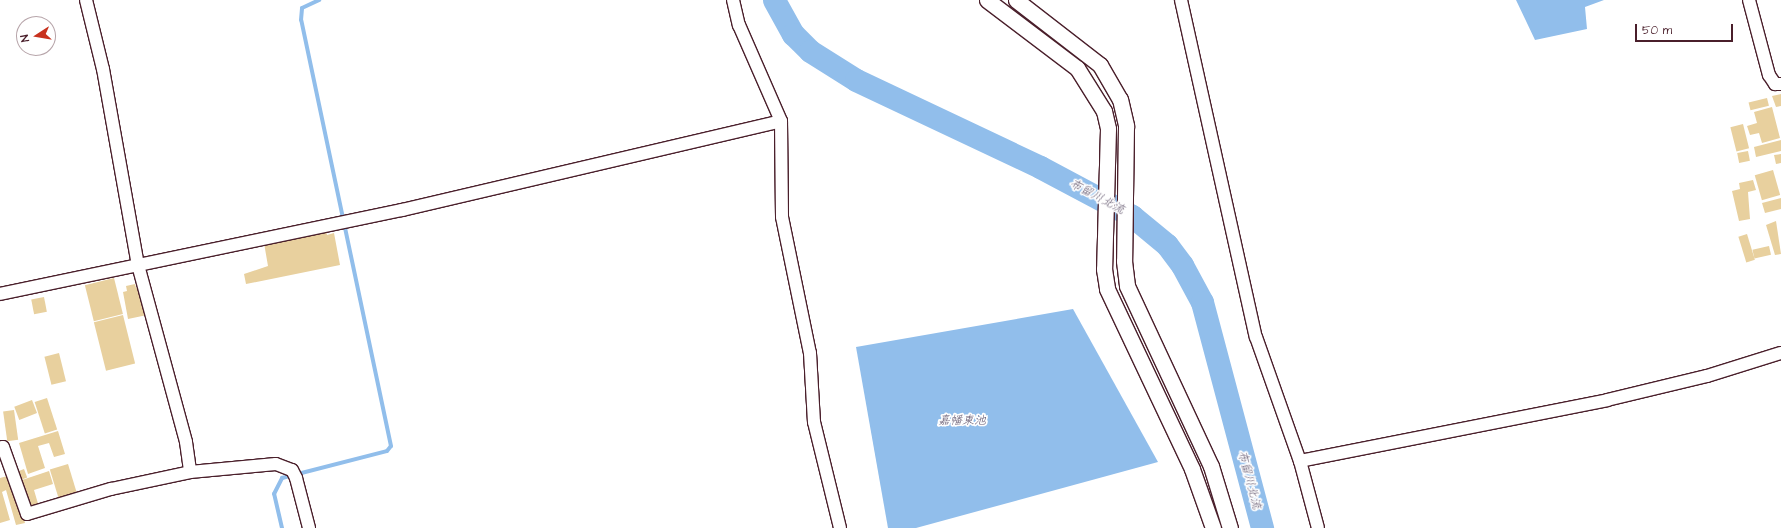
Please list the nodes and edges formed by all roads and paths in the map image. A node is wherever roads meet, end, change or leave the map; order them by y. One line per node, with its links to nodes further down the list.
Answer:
1 (86, 0): 9 (street)
2 (733, 0): 8 (street)
3 (987, 0): 17 (street)
4 (1016, 0): 18 (street)
5 (1181, 0): 13 (street)
6 (1749, 0): 7 (street)
7 (1781, 84)
8 (781, 121): 9 (street); 16 (street)
9 (138, 265): 10 (street); 14 (street)
10 (0, 294)
11 (1781, 353): 13 (street)
12 (0, 448): 14 (street)
13 (1300, 461): 19 (street)
14 (190, 472): 15 (street)
15 (309, 528)
16 (840, 528)
17 (1213, 528)
18 (1230, 528)
19 (1318, 528)

